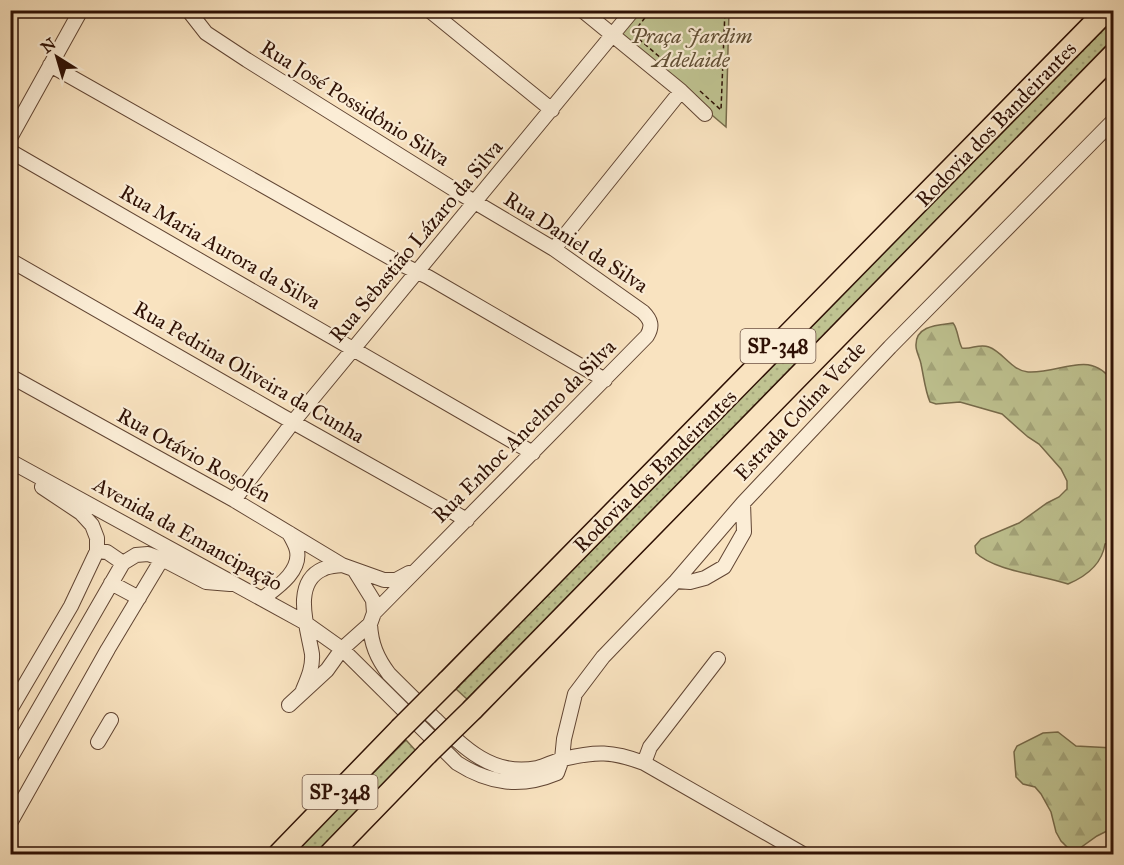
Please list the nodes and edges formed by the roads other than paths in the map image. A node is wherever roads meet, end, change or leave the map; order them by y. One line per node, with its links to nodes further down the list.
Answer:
1 (81, 10): 9 (street)
2 (429, 10): 11 (street)
3 (582, 10): 7 (street)
4 (633, 10): 7 (street, Rua Sebastião Lázaro da Silva)
5 (1107, 10): 55 (highway, Rodovia dos Bandeirantes / SP-348, bridge)
6 (190, 11): 16 (street, Rua José Possidônio Silva)
7 (612, 36): 10 (street); 11 (street, Rua Sebastião Lázaro da Silva)
8 (1113, 54): 56 (highway, Rodovia dos Bandeirantes / SP-348, bridge)
9 (50, 65): 14 (street); 19 (street)
10 (688, 89): 12 (street); 17 (street)
11 (552, 110): 16 (street, Rua Sebastião Lázaro da Silva)
12 (705, 114)
13 (1113, 120): 28 (street, Estrada Colina Verde)
14 (10, 138)
15 (10, 152): 21 (street, Rua Maria Aurora da Silva)
16 (476, 202): 17 (street, Rua Daniel da Silva); 19 (street, Rua Sebastião Lázaro da Silva)
17 (554, 249): 20 (street, Rua Daniel da Silva)
18 (10, 260): 24 (street, Rua Pedrina Oliveira da Cunha)
19 (417, 272): 21 (street, Rua Sebastião Lázaro da Silva); 23 (street)
20 (650, 319): 23 (street, Rua Enhoc Ancelmo da Silva)
21 (354, 349): 24 (street, Rua Sebastião Lázaro da Silva); 25 (street, Rua Maria Aurora da Silva)
22 (10, 376): 27 (street, Rua Otávio Rosolén)
23 (605, 380): 25 (street, Rua Enhoc Ancelmo da Silva)
24 (294, 422): 27 (street, Rua Sebastião Lázaro da Silva); 29 (street, Rua Pedrina Oliveira da Cunha)
25 (533, 453): 29 (street, Rua Enhoc Ancelmo da Silva)
26 (12, 462): 31 (street); 39 (street, Avenida da Emancipação)
27 (234, 500): 30 (street, Rua Otávio Rosolén)
28 (743, 503): 37 (street, Estrada Colina Verde); 37 (street)
29 (466, 520): 35 (street, Rua Enhoc Ancelmo da Silva)
30 (289, 533): 34 (street, Rua Otávio Rosolén); 41 (street)
31 (97, 551): 33 (street); 48 (street)
32 (162, 559): 33 (street); 39 (street); 40 (street)
33 (123, 563): 38 (street)
34 (342, 565): 36 (street, Rua Otávio Rosolén); 43 (street)
35 (418, 568): 36 (street, Rua Enhoc Ancelmo da Silva); 42 (street, Rua Enhoc Ancelmo da Silva)
36 (355, 571): 42 (street)
37 (676, 581): 52 (street, Estrada Colina Verde)
38 (111, 583): 40 (street); 51 (street)
39 (235, 584): 41 (street, Avenida da Emancipação)
40 (139, 598): 54 (street)
41 (262, 599): 43 (street, Avenida da Emancipação)
42 (372, 618): 44 (street); 52 (street)
43 (304, 622): 44 (street, Avenida da Emancipação); 46 (street)
44 (342, 649): 46 (street); 52 (street)
45 (718, 659): 53 (street)
46 (302, 692): 47 (street)
47 (289, 705)
48 (10, 710)
49 (111, 720): 50 (street)
50 (98, 742)
51 (10, 759)
52 (562, 759): 53 (street)
53 (644, 763): 57 (street)
54 (10, 824)
55 (279, 855)
56 (330, 855)
57 (803, 855)

